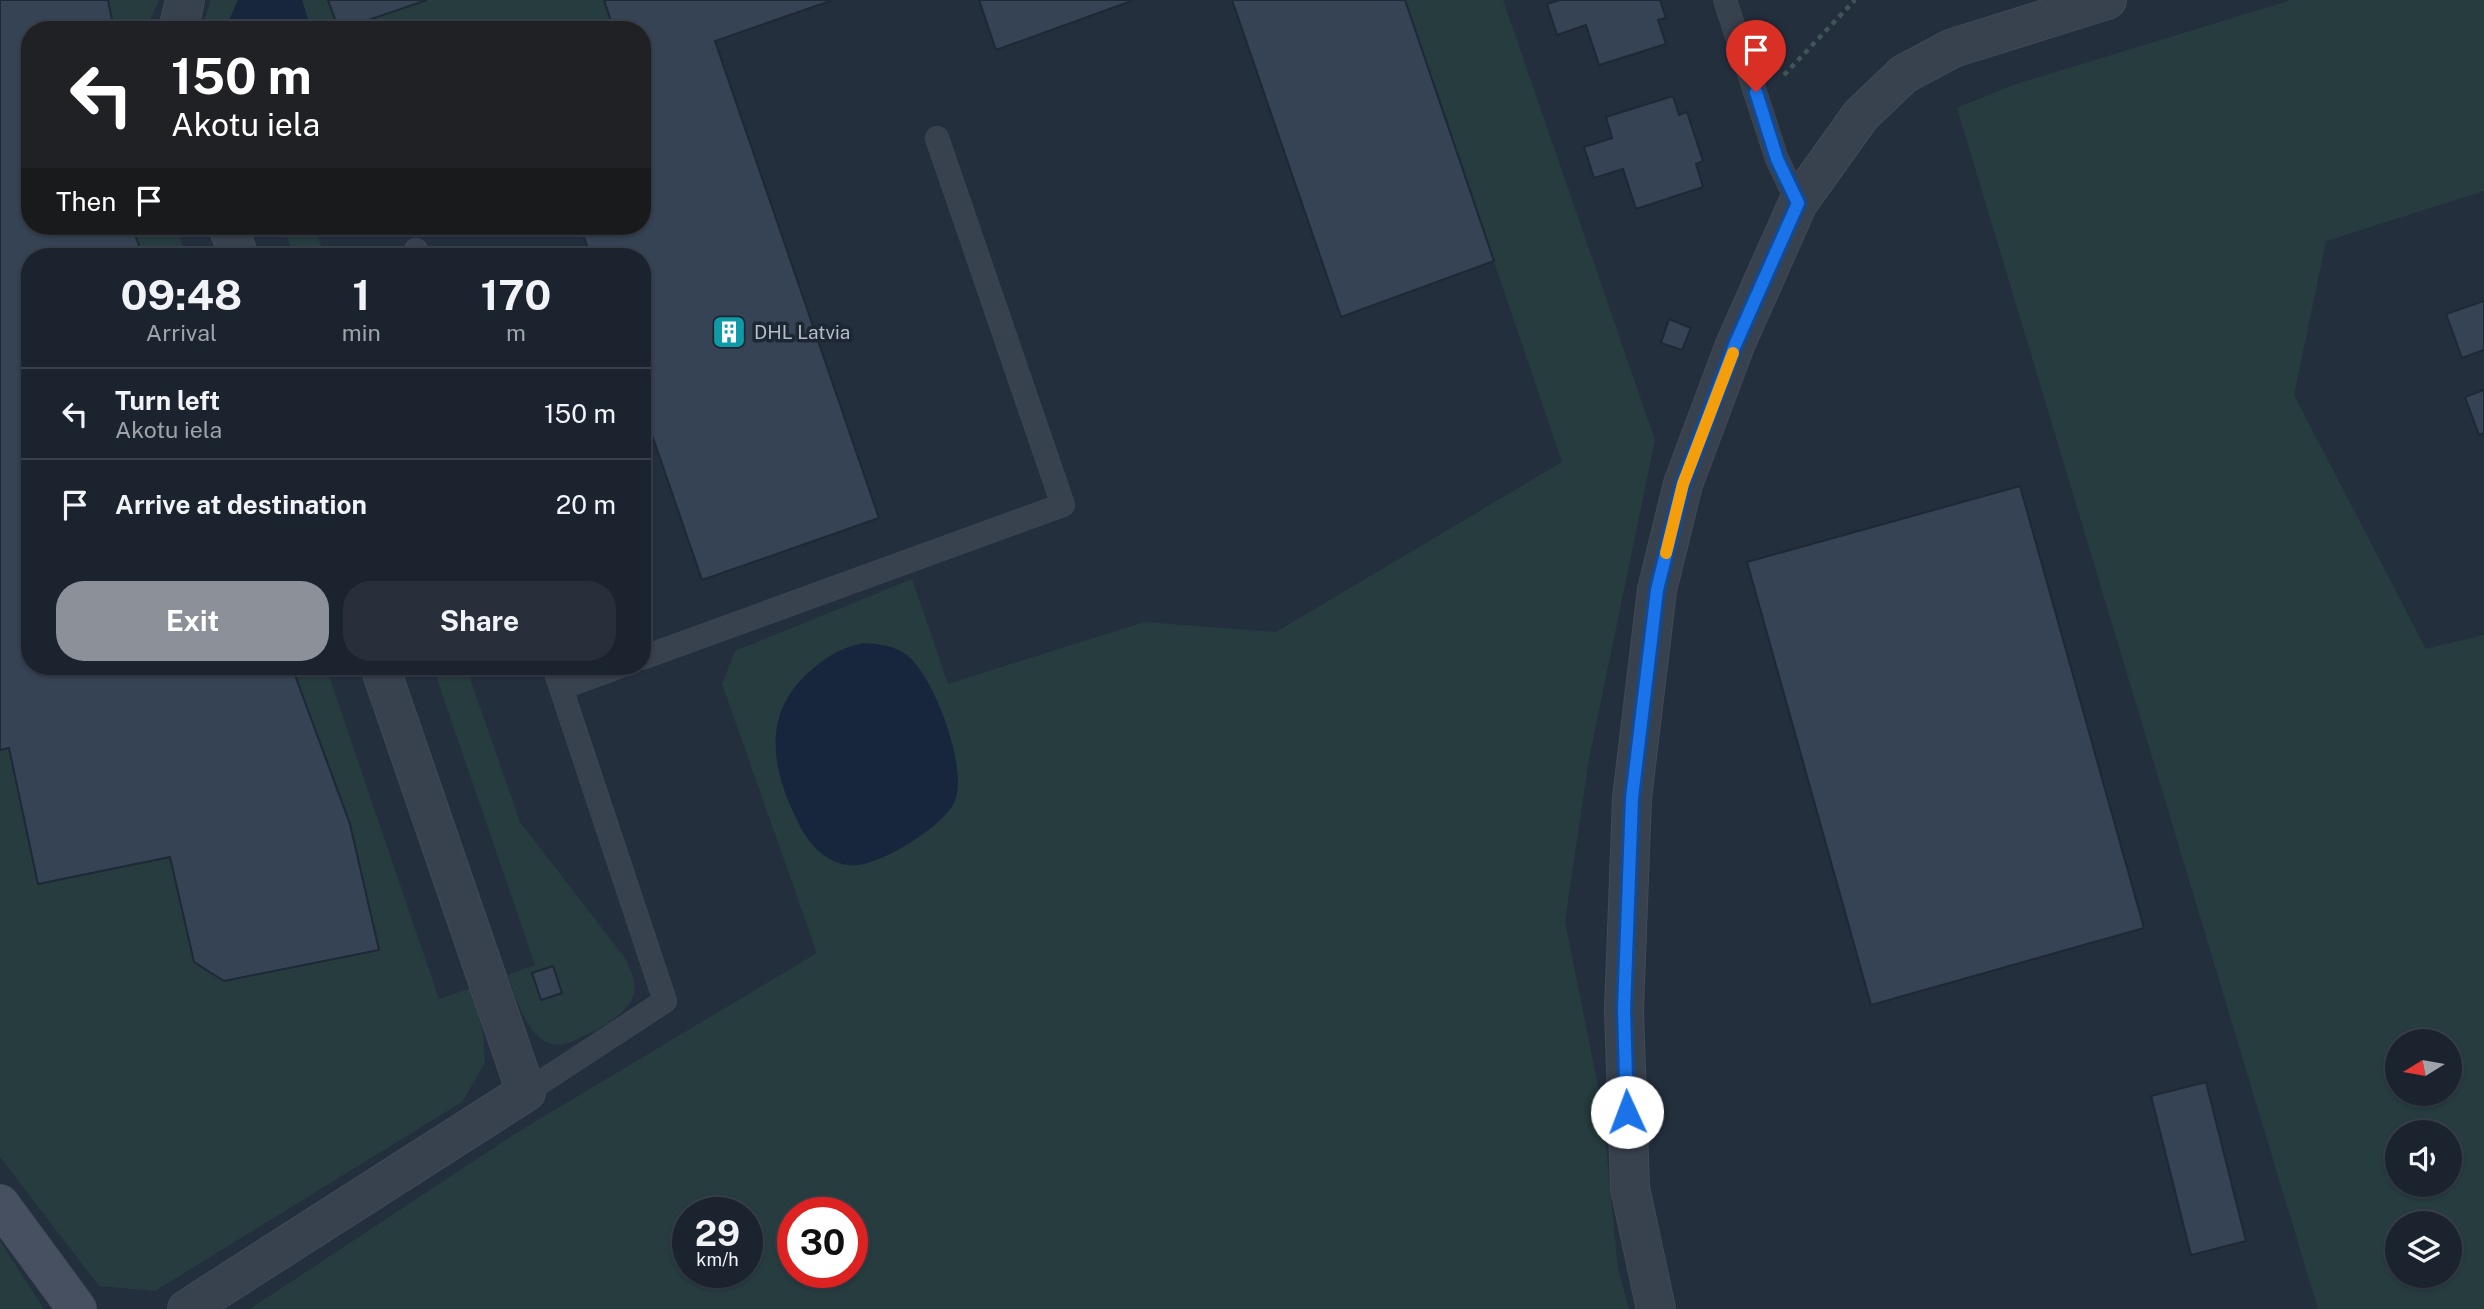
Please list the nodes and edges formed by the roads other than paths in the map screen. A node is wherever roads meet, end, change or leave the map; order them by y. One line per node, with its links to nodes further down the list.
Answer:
1 (186, 0): 4 (street)
2 (1725, 0): 6 (lane)
3 (2107, 0): 6 (street)
4 (180, 21)
5 (937, 138): 7 (lane)
6 (1798, 203): 14 (street)
7 (651, 655)
8 (383, 675): 10 (street)
9 (558, 677): 10 (lane)
10 (526, 1092): 13 (street)
11 (0, 1204): 12 (street)
12 (77, 1309)
13 (187, 1309)
14 (1656, 1309)

